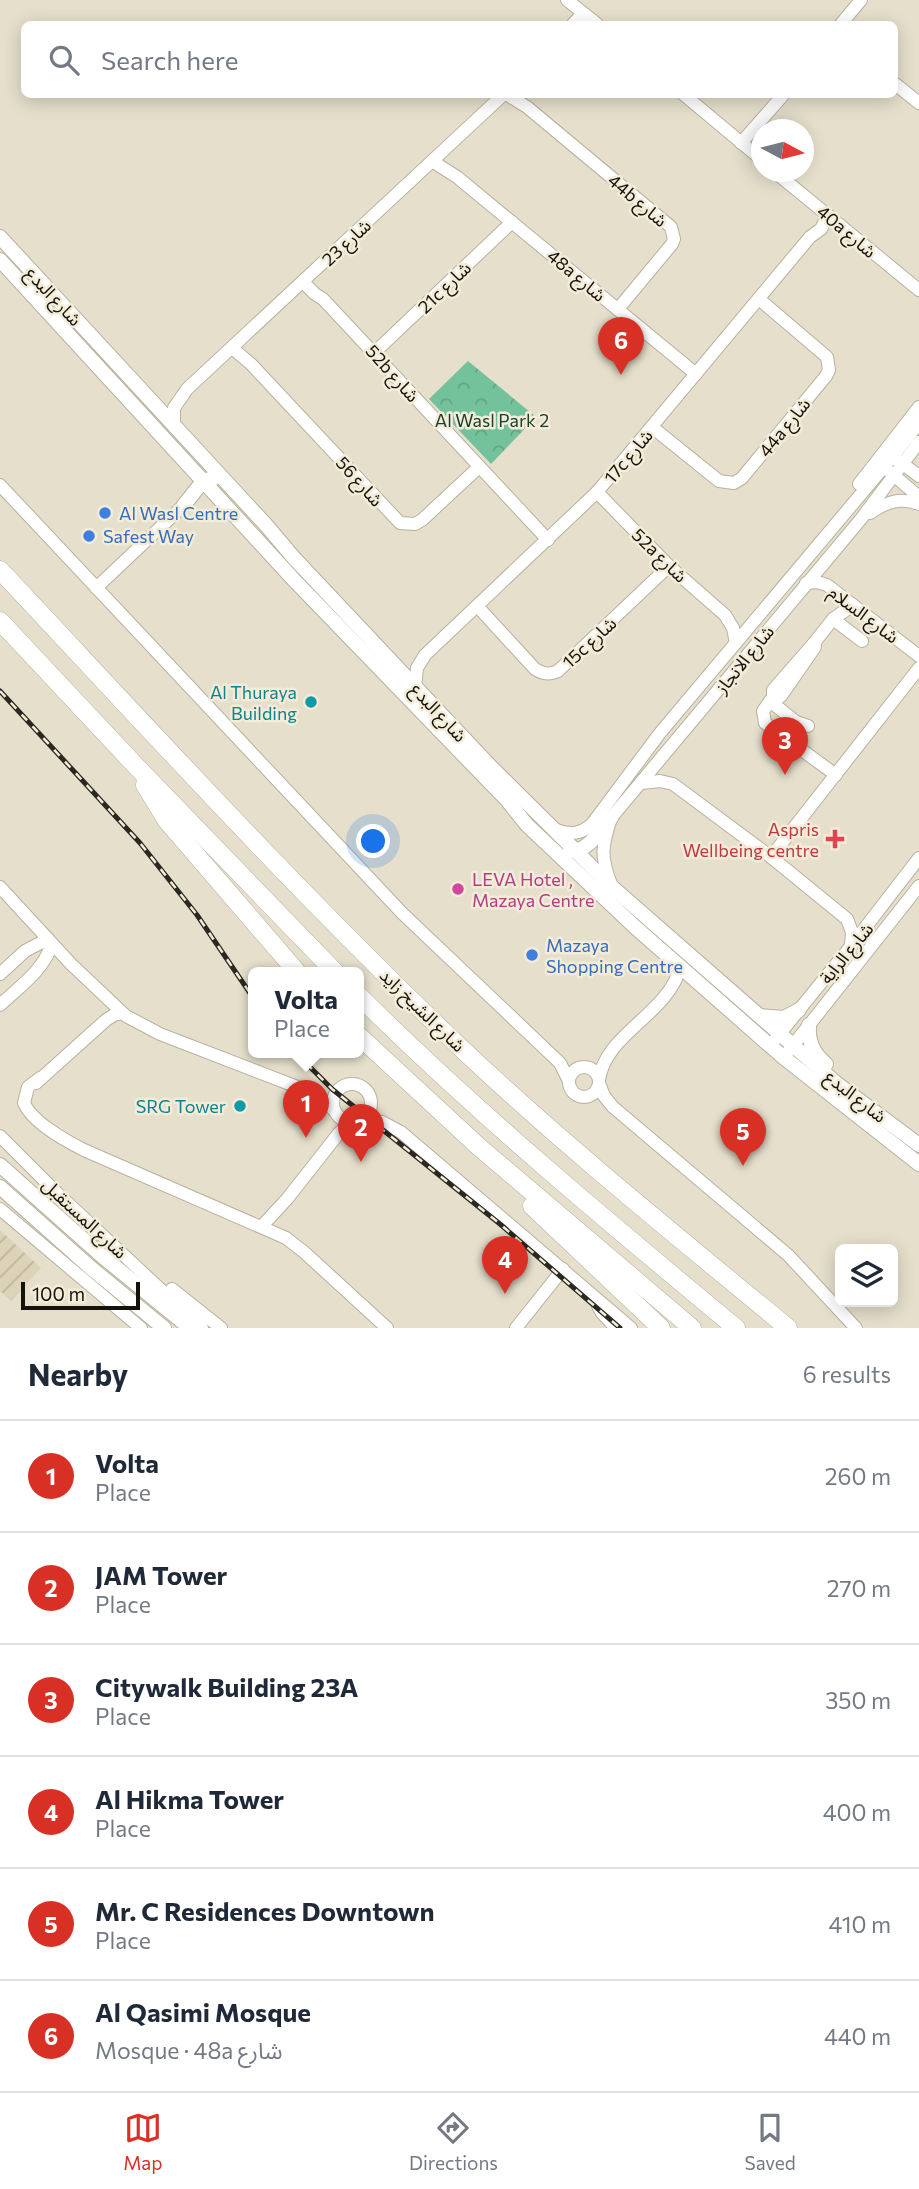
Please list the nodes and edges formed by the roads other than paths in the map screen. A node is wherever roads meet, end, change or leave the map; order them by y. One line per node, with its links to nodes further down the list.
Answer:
1 (567, 0): 3 (street)
2 (861, 0): 4 (street)
3 (587, 20)
4 (844, 21)
5 (898, 86): 11 (street)
6 (501, 98): 15 (street, شارع 23)
7 (512, 98): 12 (street, 44b شارع)
8 (523, 98): 12 (street, 44b شارع)
9 (687, 98): 13 (street)
10 (781, 98): 13 (street)
11 (919, 102)
12 (527, 107): 27 (street, 44b شارع)
13 (743, 145): 14 (street)
14 (751, 152)
15 (437, 157): 19 (street, 48a شارع); 24 (street, شارع 23)
16 (787, 182): 17 (street, 40a شارع)
17 (811, 201): 18 (street, 40a شارع); 21 (street)
18 (828, 215): 20 (street, 40a شارع); 21 (street, 17c شارع)
19 (512, 222): 27 (street, 48a شارع); 29 (street, 21c شارع)
20 (843, 228): 21 (street); 25 (street, 40a شارع)
21 (814, 233): 26 (street, 17c شارع)
22 (0, 237): 32 (main road, شارع البدع)
23 (0, 260): 42 (main road, شارع البدع)
24 (306, 279): 28 (street, شارع 23); 29 (street, 52b شارع)
25 (919, 290)
26 (758, 299): 30 (street, 17c شارع); 36 (street, 44a شارع)
27 (618, 309): 30 (street, 48a شارع)
28 (235, 345): 31 (street, شارع 23); 39 (street, شارع 56)
29 (375, 352): 39 (street, 52b شارع)
30 (696, 373): 36 (street, 17c شارع)
31 (187, 389): 32 (street, شارع 23); 35 (street, شارع 23)
32 (149, 398): 35 (main road, شارع البدع)
33 (919, 407): 52 (street, شارع الانجاز)
34 (919, 423): 38 (street, شارع الانجاز)
35 (174, 425): 50 (main road, شارع البدع)
36 (652, 427): 44 (street, 17c شارع)
37 (919, 442): 38 (street, شارع الانجاز)
38 (898, 460): 40 (street, شارع الانجاز); 41 (street)
39 (479, 467): 51 (street, 52b شارع)
40 (889, 471): 45 (street); 49 (street, شارع الانجاز); 52 (street, شارع الانجاز)
41 (919, 475)
42 (204, 480): 46 (main road, شارع البدع); 48 (main road); 50 (main road)
43 (0, 485): 56 (street)
44 (597, 492): 51 (street, 17c شارع); 53 (street, 52a شارع)
45 (919, 497)
46 (221, 499): 48 (main road); 77 (main road, شارع البدع)
47 (919, 503): 49 (street)
48 (184, 505): 56 (street)
49 (860, 519): 55 (street, شارع الانجاز)
50 (266, 525): 67 (main road, شارع البدع)
51 (548, 540): 58 (street, 17c شارع)
52 (808, 558): 61 (street, شارع الانجاز)
53 (669, 566): 58 (street, 15c شارع); 59 (street, 52a شارع)
54 (0, 570): 148 (highway, شارع الشيخ زايد)
55 (806, 583): 57 (street, شارع السلام); 72 (street, شارع الانجاز)
56 (96, 589): 112 (street)
57 (853, 605): 60 (street); 66 (street, شارع السلام)
58 (478, 607): 65 (street, 17c شارع)
59 (725, 615): 61 (street); 64 (street, 52a شارع)
60 (836, 617): 63 (street); 70 (street)
61 (757, 618): 64 (street, شارع الانجاز)
62 (0, 621): 73 (highway)
63 (864, 639)
64 (736, 643): 79 (street, شارع الانجاز)
65 (425, 655): 67 (street, 17c شارع); 69 (street)
66 (919, 656)
67 (393, 662): 69 (main road, شارع البدع)
68 (919, 668): 74 (street)
69 (415, 687): 79 (main road, شارع البدع)
70 (772, 699): 71 (street); 74 (street)
71 (808, 726)
72 (666, 752): 75 (street, شارع الانجاز); 76 (street)
73 (134, 764): 94 (highway); 95 (highway)
74 (836, 775): 81 (street)
75 (641, 783): 76 (street); 78 (street, شارع الانجاز)
76 (673, 784): 81 (street)
77 (507, 800): 80 (main road); 96 (main road, شارع البدع)
78 (611, 818): 80 (main road); 85 (street, شارع الانجاز)
79 (552, 828): 80 (main road, شارع البدع)
80 (576, 852): 85 (main road, شارع البدع)
81 (771, 857): 88 (street)
82 (919, 858): 87 (street, شارع الراية)
83 (919, 886): 89 (street, شارع الراية)
84 (0, 887): 86 (street)
85 (612, 887): 106 (main road, شارع البدع)
86 (23, 913): 90 (street); 92 (street)
87 (874, 917): 88 (street); 89 (street); 91 (street, شارع الراية)
88 (846, 919): 91 (street)
89 (876, 940): 107 (street, شارع الراية)
90 (50, 942): 92 (street); 93 (street); 97 (street)
91 (851, 946): 104 (street, شارع الراية)
92 (25, 951): 98 (street)
93 (71, 964): 97 (street); 100 (street)
94 (293, 967)
95 (330, 967)
96 (680, 968): 99 (main road, شارع البدع); 101 (street)
97 (37, 972): 103 (street)
98 (0, 974)
99 (702, 987): 101 (street); 110 (main road, شارع البدع)
100 (99, 991): 105 (street); 108 (street)
101 (669, 994): 113 (street)
102 (364, 1000): 147 (highway, شارع الشيخ زايد)
103 (0, 1005)
104 (799, 1010): 106 (main road); 110 (street, شارع الراية)
105 (122, 1013): 108 (street); 118 (street)
106 (757, 1015): 110 (main road, شارع البدع)
107 (809, 1025): 111 (street, شارع الراية); 117 (main road)
108 (97, 1028): 132 (street)
109 (364, 1040): 126 (highway)
110 (775, 1040): 111 (main road, شارع البدع)
111 (788, 1051): 117 (main road, شارع البدع); 128 (main road, شارع البدع)
112 (549, 1054): 114 (street); 115 (street)
113 (607, 1056): 114 (street); 116 (street)
114 (581, 1068): 115 (street); 116 (street)
115 (569, 1081): 116 (street)
116 (599, 1082): 149 (street)
117 (836, 1083): 125 (main road, شارع البدع)
118 (300, 1088): 119 (street); 120 (street)
119 (338, 1090): 120 (street); 121 (street)
120 (335, 1111): 121 (street); 124 (street)
121 (356, 1121): 124 (street); 134 (street)
122 (0, 1136): 127 (street, شارع المستقبل)
123 (0, 1143): 127 (street)
124 (332, 1143): 132 (street)
125 (919, 1145)
126 (478, 1146): 145 (highway); 146 (highway)
127 (16, 1153): 133 (street, شارع المستقبل)
128 (919, 1164)
129 (4, 1169): 138 (main road, شارع المستقبل)
130 (0, 1187): 137 (main road, شارع المستقبل)
131 (0, 1209): 136 (street)
132 (267, 1228): 141 (street)
133 (115, 1247): 139 (street, شارع المستقبل); 140 (street)
134 (563, 1269): 135 (street); 142 (street)
135 (597, 1298): 143 (street); 144 (street)
136 (141, 1328)
137 (164, 1328)
138 (190, 1328)
139 (202, 1328)
140 (221, 1328)
141 (387, 1328)
142 (516, 1328)
143 (617, 1328)
144 (631, 1328)
145 (661, 1328)
146 (692, 1328)
147 (736, 1328)
148 (788, 1328)
149 (856, 1328)

